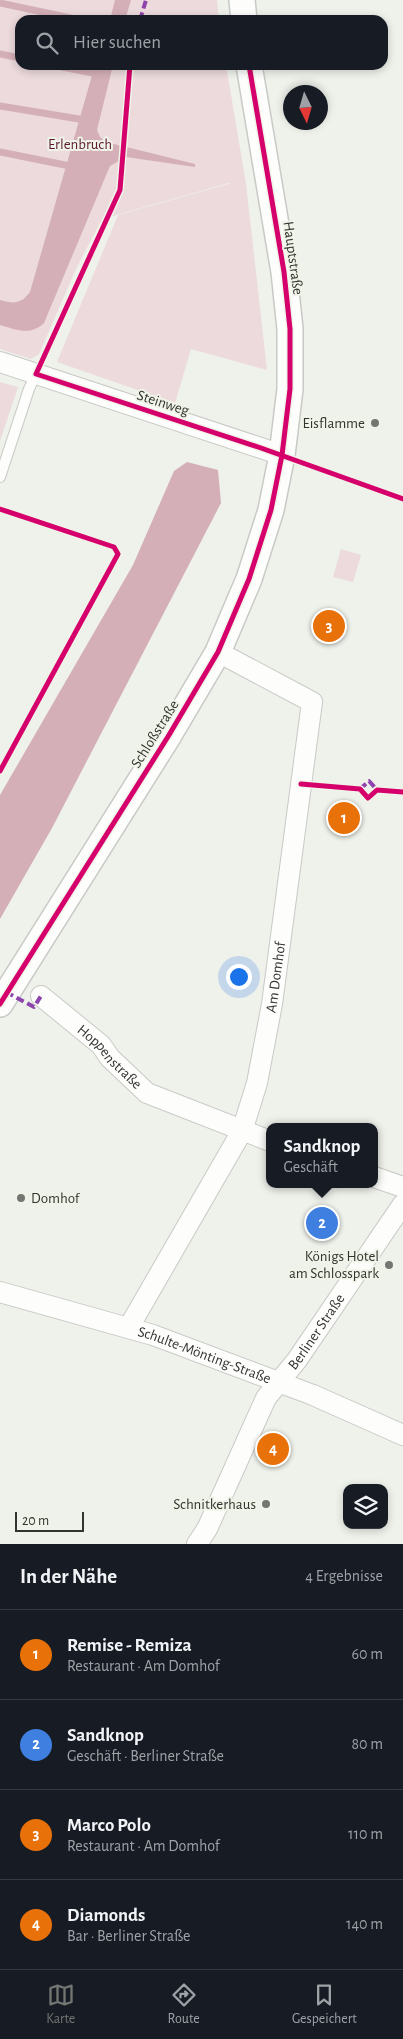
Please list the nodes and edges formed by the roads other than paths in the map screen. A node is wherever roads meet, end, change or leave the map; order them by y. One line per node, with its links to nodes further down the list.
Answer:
1 (242, 0): 2 (street)
2 (244, 15)
3 (251, 70): 6 (street, Hauptstraße)
4 (0, 362): 5 (street, Steinweg)
5 (36, 374): 6 (street, Steinweg); 7 (lane)
6 (282, 455): 8 (street, Schloßstraße)
7 (0, 477)
8 (218, 652): 10 (street, Schloßstraße); 11 (street, Am Domhof)
9 (41, 996): 11 (street, Hoppenstraße)
10 (0, 1004)
11 (242, 1131): 12 (street, Hoppenstraße); 17 (street, Am Domhof)
12 (266, 1140)
13 (378, 1178): 14 (street)
14 (403, 1187)
15 (403, 1204): 18 (street, Berliner Straße)
16 (0, 1292): 17 (street, Schulte-Mönting-Straße)
17 (130, 1327): 18 (street, Schulte-Mönting-Straße)
18 (278, 1382): 19 (street, Schulte-Mönting-Straße); 20 (street, Berliner Straße)
19 (403, 1435)
20 (197, 1544)

